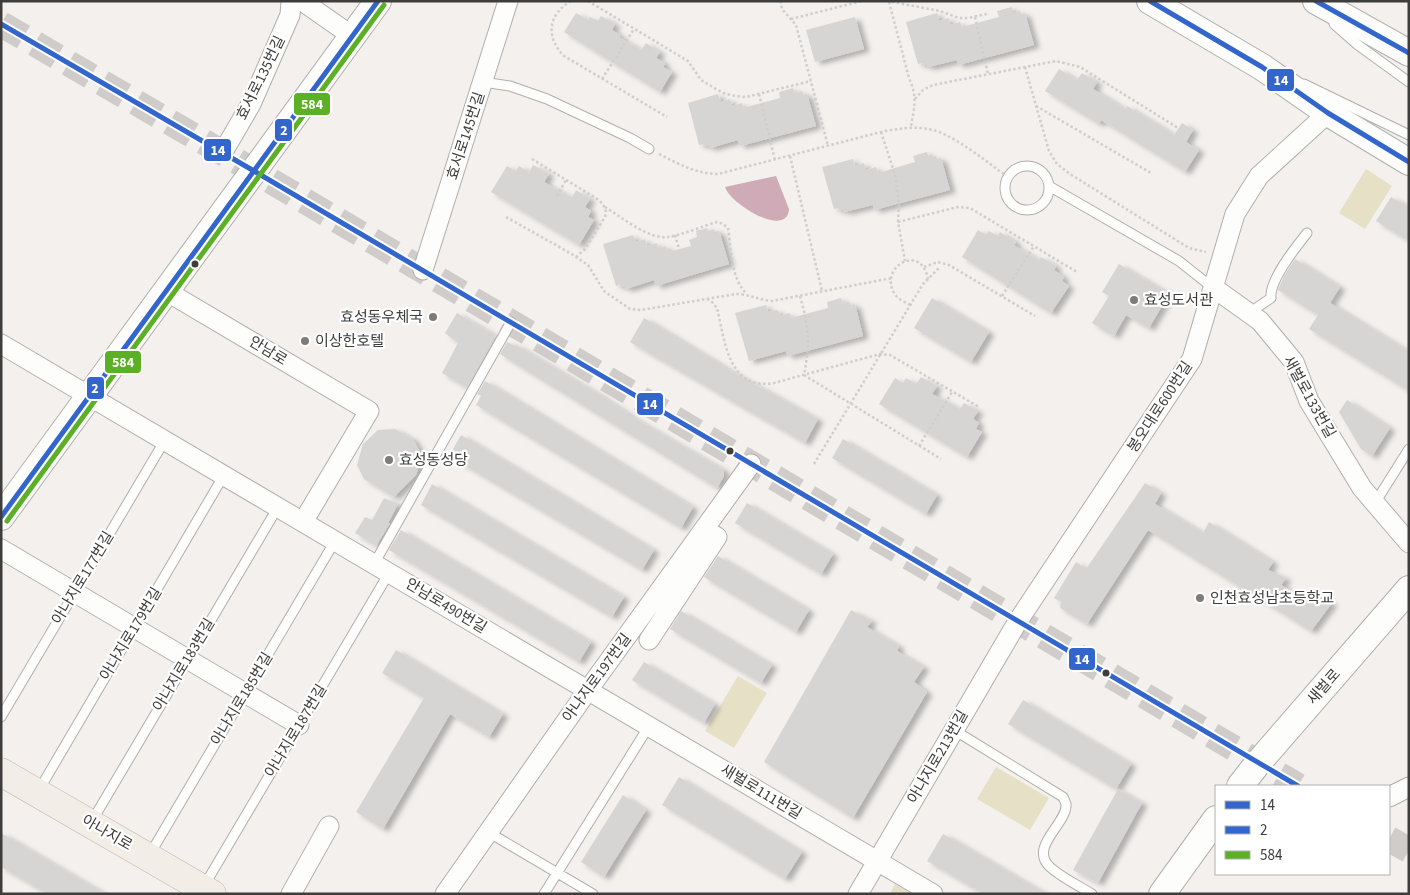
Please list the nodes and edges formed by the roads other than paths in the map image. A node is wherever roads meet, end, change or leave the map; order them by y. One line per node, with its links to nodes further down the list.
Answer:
1 (291, 1): 16 (street, 효서로135번길)
2 (302, 1): 8 (street)
3 (378, 1): 8 (main road)
4 (508, 1): 11 (street, 효서로145번길)
5 (1150, 1): 10 (main road)
6 (1309, 1): 12 (lane)
7 (1316, 1): 9 (main road)
8 (352, 36): 22 (main road)
9 (1409, 53)
10 (1262, 67): 13 (main road); 14 (lane)
11 (483, 82): 15 (lane); 20 (street, 효서로145번길)
12 (1409, 82)
13 (1328, 113): 17 (main road); 21 (street, 봉오대로600번길)
14 (1409, 134)
15 (649, 149)
16 (223, 152)
17 (1409, 162)
18 (1049, 186): 18 (lane); 21 (lane)
19 (1307, 233): 23 (lane)
20 (423, 270)
21 (1214, 288): 23 (street, 새벌로133번길); 42 (street, 봉오대로600번길)
22 (166, 291): 26 (main road); 34 (street, 안남로)
23 (1248, 313): 31 (street, 새벌로133번길)
24 (511, 322): 39 (lane, 아나지로187번길)
25 (1, 344): 26 (street, 안남로490번길)
26 (90, 396): 27 (street, 안남로490번길); 33 (main road)
27 (165, 440): 30 (street, 안남로490번길); 41 (lane, 아나지로177번길)
28 (1409, 449): 31 (lane)
29 (751, 464): 35 (street, 아나지로197번길)
30 (224, 475): 32 (street, 안남로490번길); 43 (lane, 아나지로179번길)
31 (1375, 503): 37 (street, 새벌로133번길)
32 (278, 507): 34 (street, 안남로490번길); 45 (lane, 아나지로183번길)
33 (1, 517)
34 (304, 522): 36 (street, 안남로490번길)
35 (704, 529): 44 (street); 46 (street, 아나지로197번길)
36 (335, 541): 39 (street, 안남로490번길); 47 (lane, 아나지로185번길)
37 (1409, 544)
38 (1, 549): 41 (street)
39 (382, 568): 46 (street, 안남로490번길); 49 (lane, 아나지로187번길)
40 (1409, 589): 53 (main road, 새벌로)
41 (74, 593): 43 (street); 48 (lane, 아나지로177번길)
42 (1018, 621): 51 (street, 아나지로213번길)
43 (134, 628): 45 (street); 55 (lane, 아나지로179번길)
44 (650, 640)
45 (187, 659): 47 (street); 58 (lane, 아나지로183번길)
46 (588, 690): 50 (street, 새벌로111번길); 60 (street, 아나지로197번길)
47 (245, 693): 49 (street); 61 (lane, 아나지로185번길)
48 (1, 716)
49 (299, 725): 64 (lane, 아나지로187번길)
50 (649, 726): 62 (street, 새벌로111번길); 63 (lane)
51 (954, 730): 62 (street, 아나지로213번길); 71 (lane)
52 (1, 772): 55 (main road, 아나지로)
53 (1241, 785)
54 (1409, 787): 56 (street)
55 (37, 792): 58 (main road, 아나지로)
56 (1390, 796)
57 (1215, 821): 72 (main road)
58 (91, 823): 61 (main road, 아나지로)
59 (329, 826): 65 (street)
60 (488, 832): 63 (lane); 66 (street, 아나지로197번길)
61 (148, 857): 64 (main road, 아나지로)
62 (878, 861): 69 (street, 아나지로213번길); 70 (street, 새벌로111번길)
63 (557, 874): 67 (lane); 68 (lane)
64 (208, 891)
65 (291, 894)
66 (445, 894)
67 (544, 894)
68 (593, 894)
69 (858, 894)
70 (933, 894)
71 (1092, 894)
72 (1162, 894)

